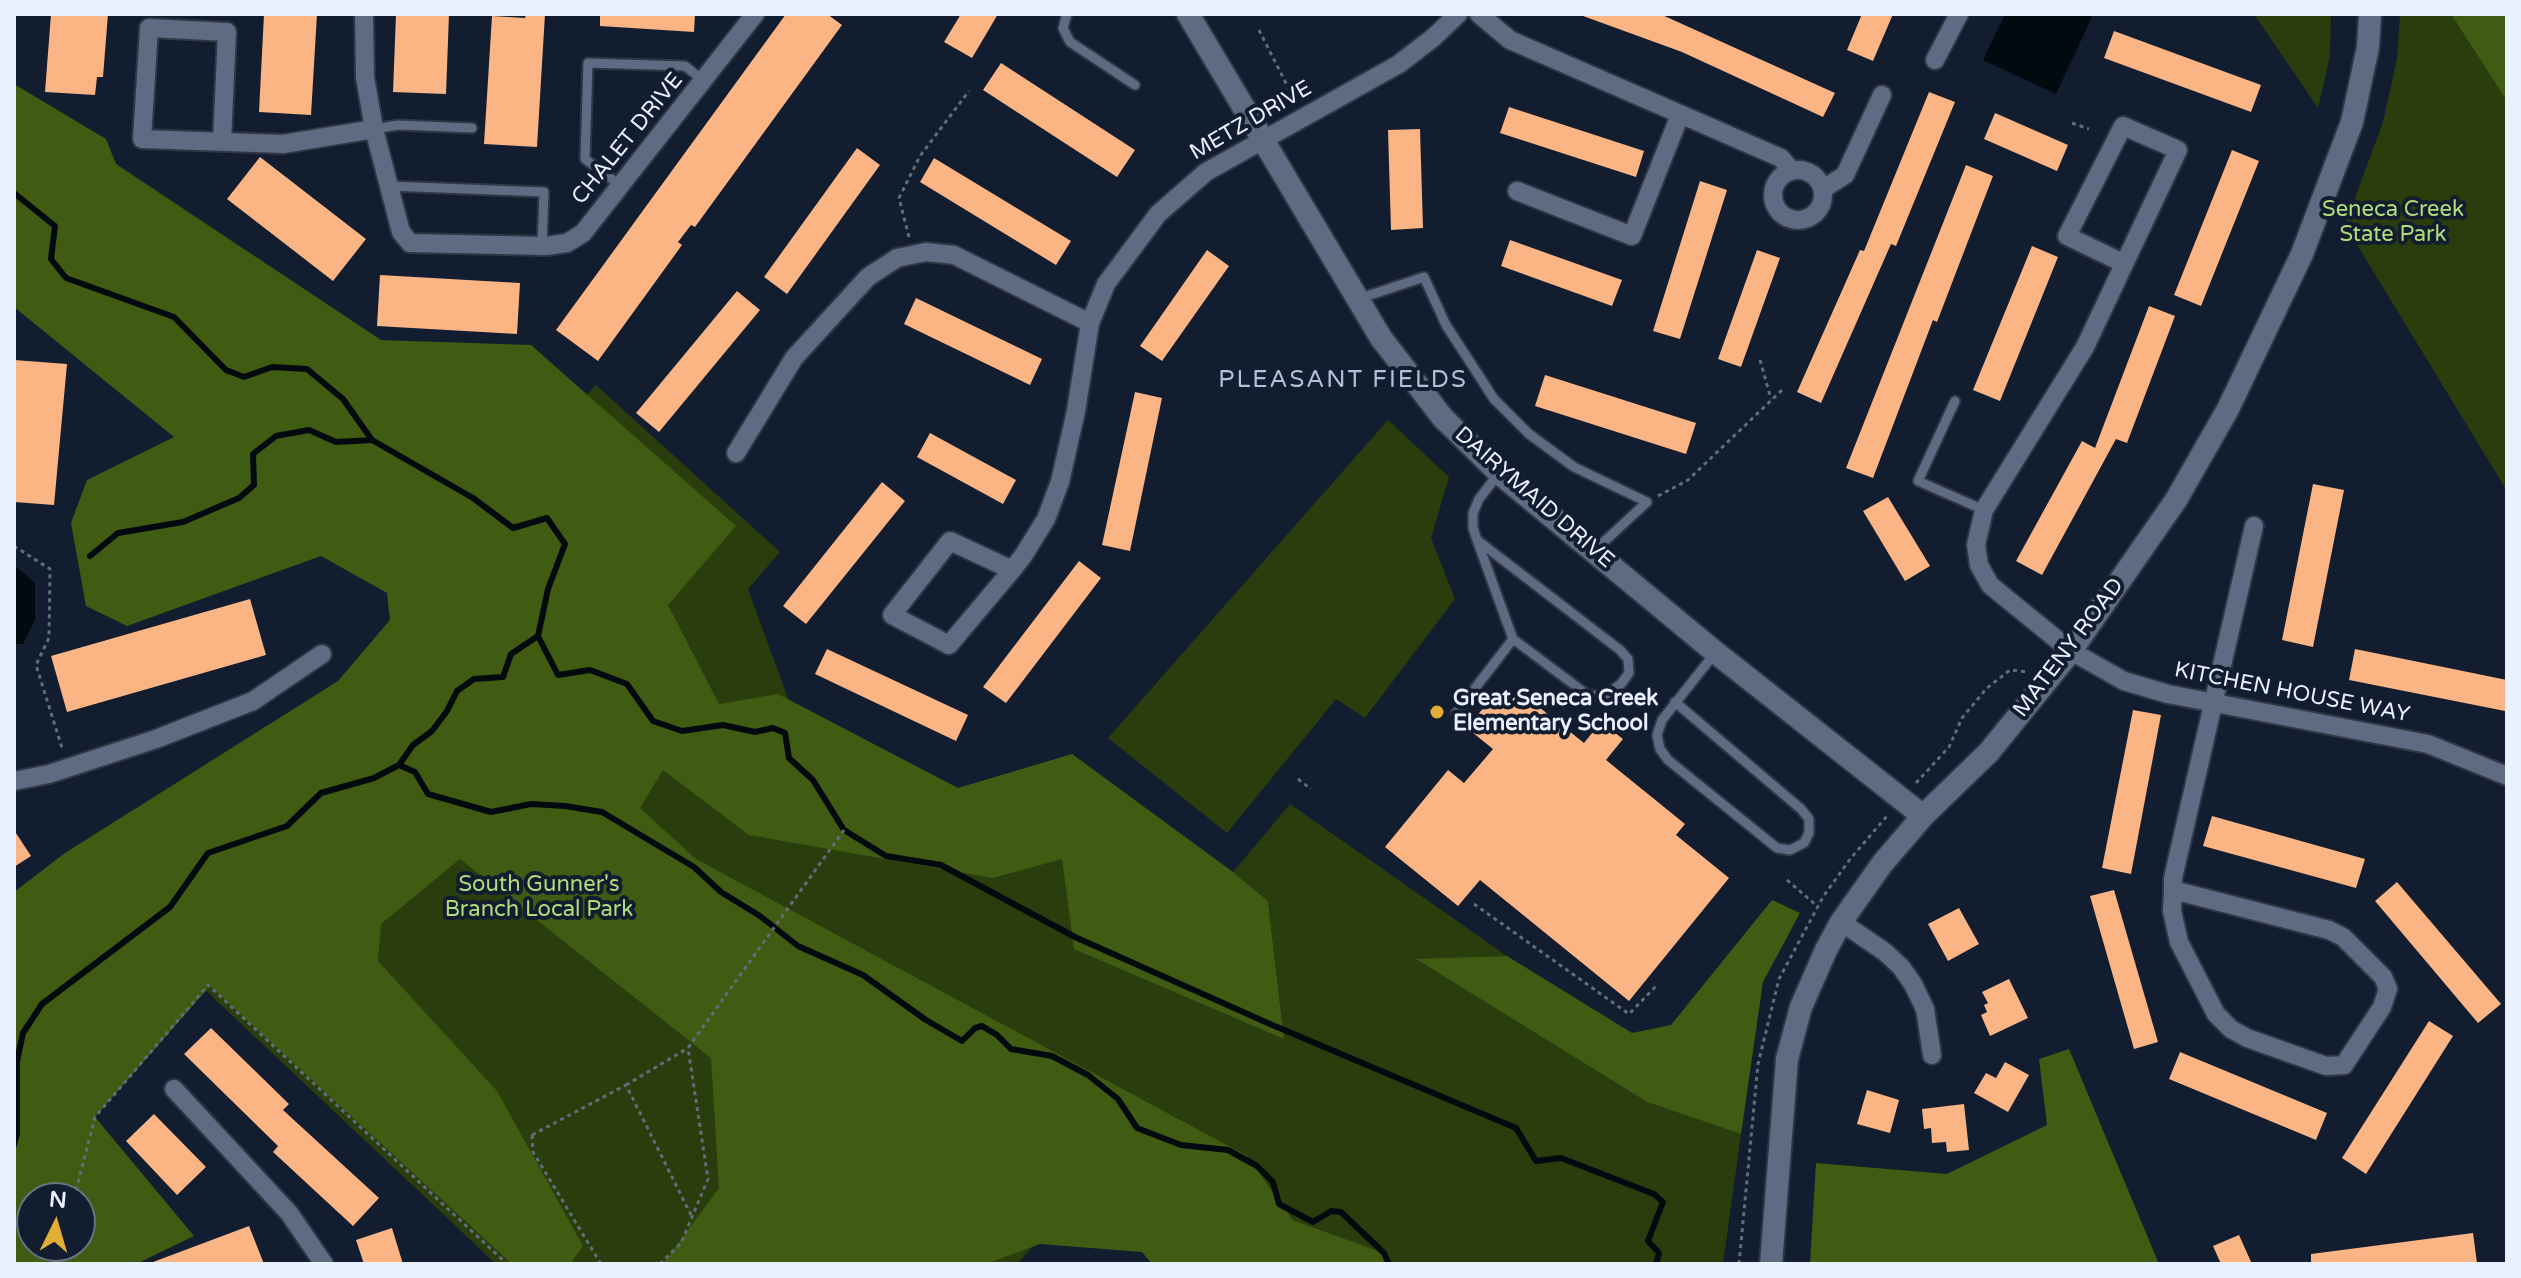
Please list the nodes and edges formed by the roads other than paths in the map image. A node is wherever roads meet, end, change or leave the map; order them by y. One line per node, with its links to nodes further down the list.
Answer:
1 (364, 14): 15 (street, CHALET DRIVE)
2 (755, 14): 10 (street, CHALET DRIVE)
3 (1067, 14): 11 (lane)
4 (1188, 14): 16 (street, DAIRYMAID DRIVE)
5 (1458, 14): 16 (street, METZ DRIVE)
6 (1479, 14): 13 (street)
7 (1959, 14): 9 (street)
8 (2370, 14): 36 (street, MATENY ROAD)
9 (1935, 60)
10 (704, 81): 20 (street, CHALET DRIVE); 20 (lane)
11 (1135, 85)
12 (1882, 95): 21 (street)
13 (1680, 115): 18 (street); 22 (street)
14 (472, 128): 15 (lane)
15 (374, 129): 17 (street); 19 (street, CHALET DRIVE)
16 (1264, 140): 25 (street, DAIRYMAID DRIVE); 26 (street, METZ DRIVE)
17 (222, 141): 17 (street)
18 (1792, 171): 21 (street); 21 (street)
19 (389, 186): 23 (street, CHALET DRIVE); 23 (lane)
20 (621, 186): 23 (street, CHALET DRIVE)
21 (1823, 189)
22 (1517, 191)
23 (542, 246)
24 (2123, 263): 24 (street); 30 (street)
25 (1358, 299): 29 (street, DAIRYMAID DRIVE); 33 (lane)
26 (1090, 323): 28 (street); 34 (street, METZ DRIVE)
27 (1955, 401): 30 (lane)
28 (736, 453)
29 (1499, 473): 32 (lane); 33 (street, DAIRYMAID DRIVE)
30 (1984, 510): 36 (street, KITCHEN HOUSE WAY)
31 (2254, 526): 40 (street)
32 (1477, 540): 35 (lane); 35 (lane)
33 (1594, 551): 37 (street, DAIRYMAID DRIVE)
34 (1012, 570): 34 (street, METZ DRIVE)
35 (1513, 639): 41 (lane)
36 (2071, 651): 40 (street, KITCHEN HOUSE WAY); 44 (street, MATENY ROAD)
37 (1715, 652): 39 (lane); 44 (street, DAIRYMAID DRIVE)
38 (322, 654): 43 (street)
39 (1675, 702): 39 (lane)
40 (2214, 704): 42 (street, KITCHEN HOUSE WAY); 45 (street)
41 (1456, 713)
42 (2507, 776)
43 (14, 781)
44 (1923, 816): 46 (street, MATENY ROAD)
45 (2173, 890): 45 (street)
46 (1841, 922): 47 (street); 50 (street, MATENY ROAD)
47 (1932, 1055)
48 (174, 1089): 49 (street)
49 (324, 1264)
50 (1771, 1264)

